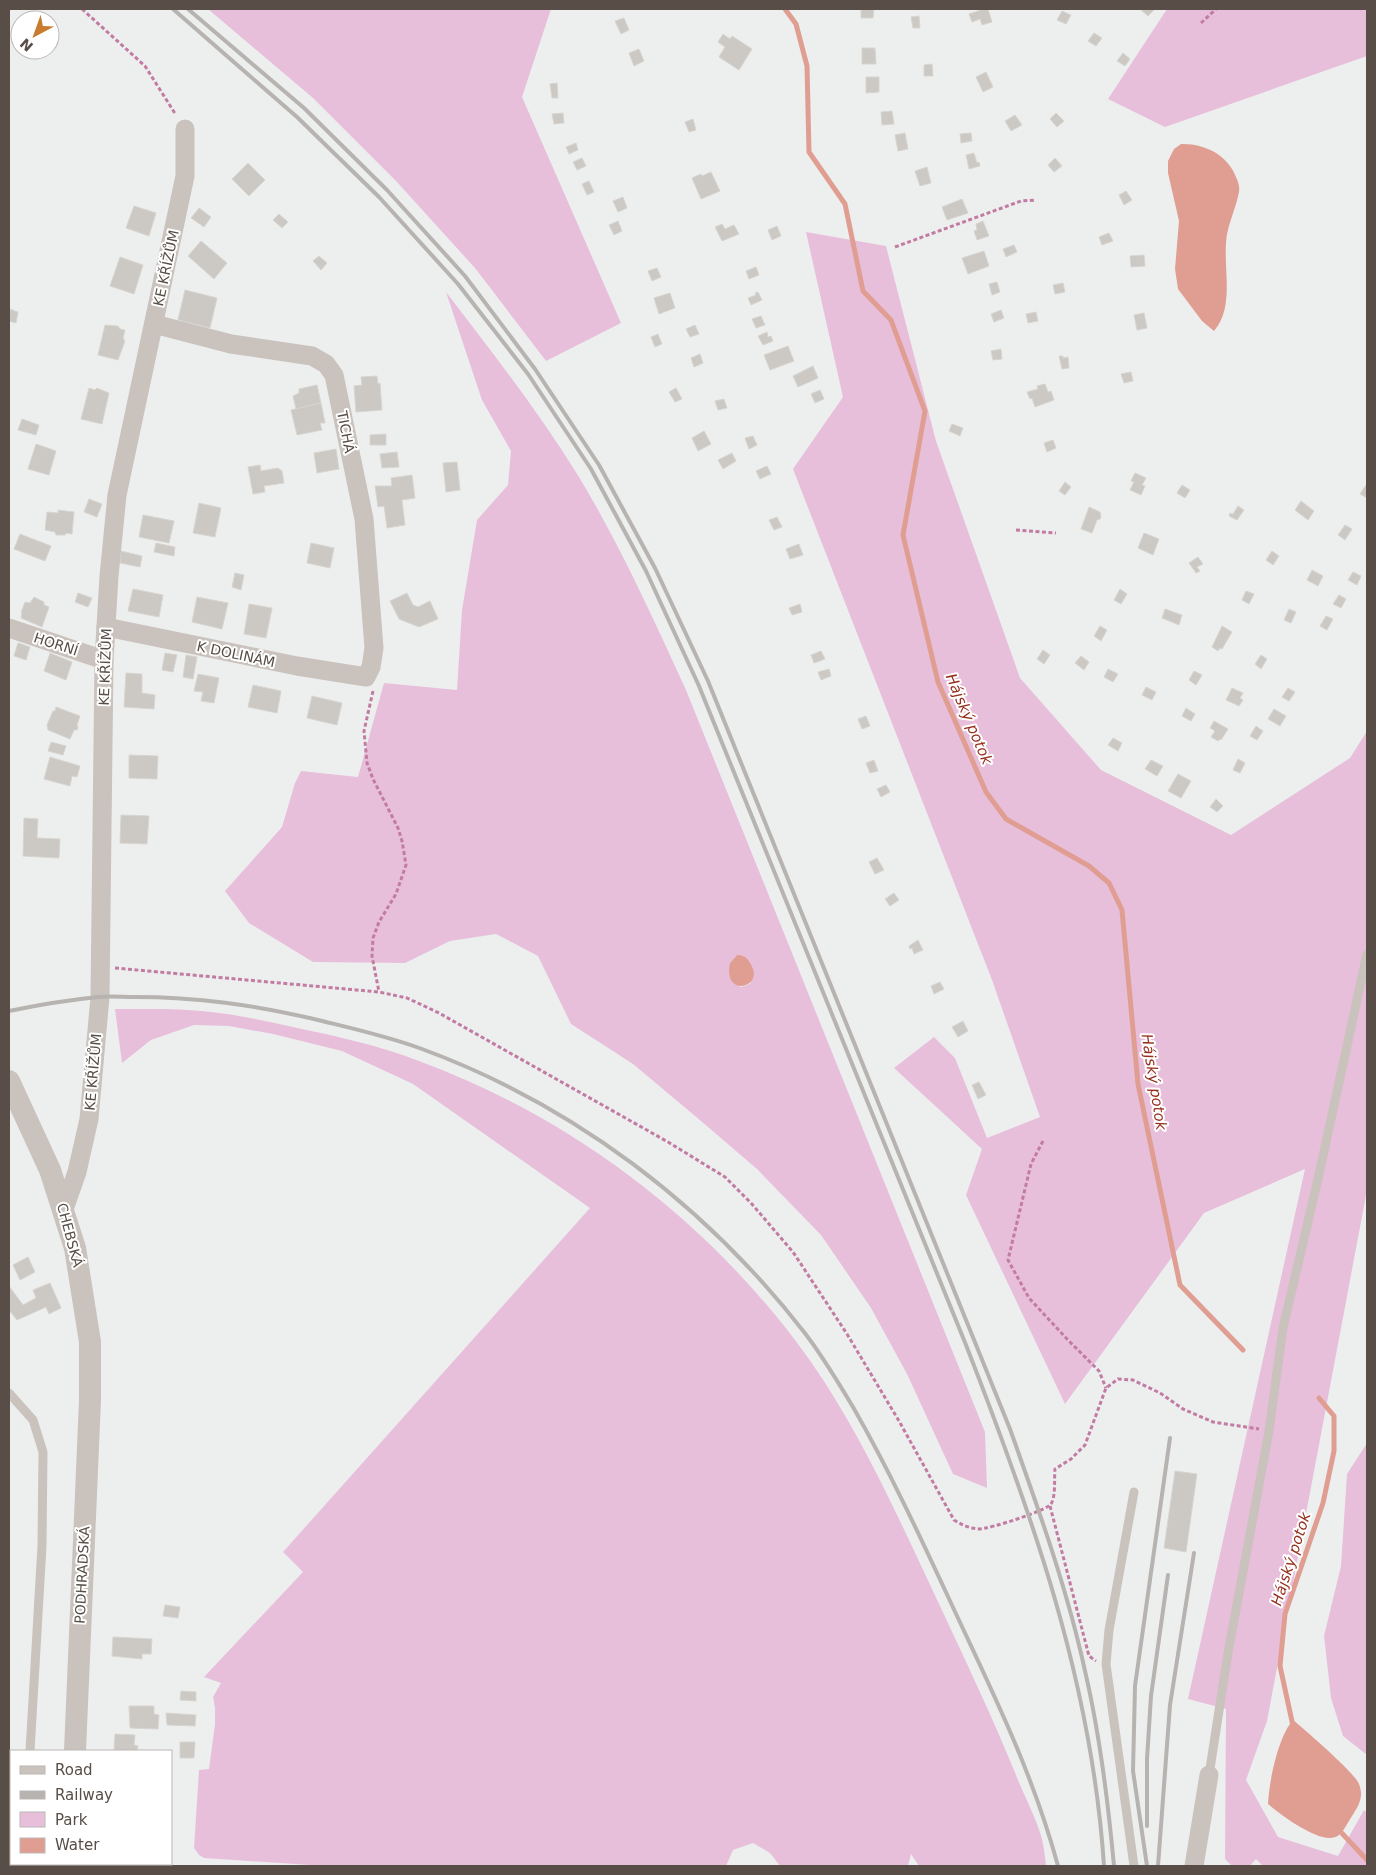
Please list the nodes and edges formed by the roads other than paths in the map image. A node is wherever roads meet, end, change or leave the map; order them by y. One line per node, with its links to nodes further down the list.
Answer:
1 (185, 129): 2 (street, KE KŘÍŽŮM)
2 (154, 324): 3 (street, KE KŘÍŽŮM); 6 (street, TICHÁ)
3 (106, 627): 5 (street, KE KŘÍŽŮM); 6 (street, K DOLINÁM)
4 (9, 628): 5 (street, HORNÍ)
5 (104, 660): 9 (street, KE KŘÍŽŮM)
6 (366, 676)
7 (1367, 954): 15 (lane)
8 (9, 1081): 9 (street, CHEBSKÁ)
9 (64, 1209): 11 (street, CHEBSKÁ)
10 (9, 1393): 13 (lane)
11 (90, 1400): 14 (street, PODHRADSKÁ)
12 (1134, 1492): 16 (lane)
13 (30, 1750)
14 (75, 1750)
15 (1209, 1775): 17 (street)
16 (1134, 1866)
17 (1194, 1866)

